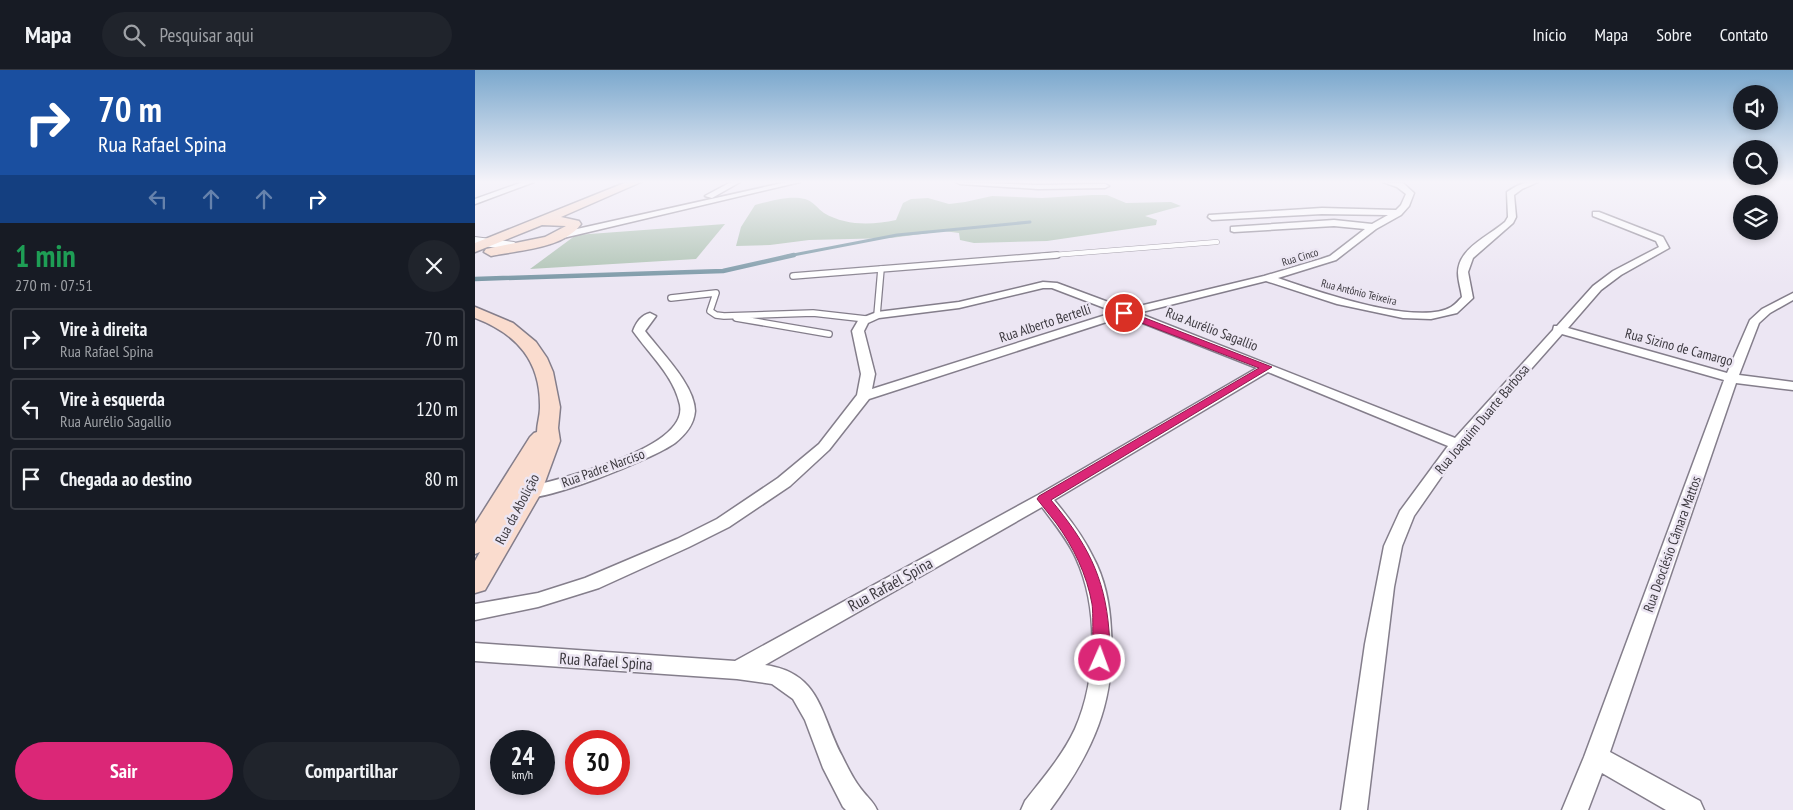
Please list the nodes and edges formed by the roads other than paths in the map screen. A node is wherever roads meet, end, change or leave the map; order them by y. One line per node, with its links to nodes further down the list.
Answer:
1 (550, 217): 11 (main road)
2 (563, 217): 10 (main road)
3 (626, 217): 12 (street)
4 (644, 217): 15 (street)
5 (1212, 217): 6 (street)
6 (1220, 217)
7 (1392, 217): 13 (street, Rua Cinco)
8 (1512, 217): 22 (street, Rua Antônio Teixeira)
9 (1603, 217): 30 (street, Rua Joaquim Duarte Barbosa)
10 (561, 221): 11 (main road); 12 (main road)
11 (532, 224): 17 (main road)
12 (575, 224): 15 (main road)
13 (1373, 227): 14 (street); 22 (street, Rua Cinco)
14 (1234, 229)
15 (559, 236): 18 (main road)
16 (1217, 242): 20 (lane)
17 (478, 244): 18 (street)
18 (514, 246): 19 (main road)
19 (475, 256)
20 (881, 269): 21 (lane); 29 (lane)
21 (793, 276)
22 (1267, 278): 26 (street, Rua Alberto Bertelli)
23 (1793, 296): 33 (street, Rua Deoclésio Câmara Mattos)
24 (671, 298): 28 (lane)
25 (475, 312): 36 (main road, Rua da Abolição)
26 (1124, 313): 29 (street, Rua Aurélio Sagallio); 32 (street, Rua Aurélio Sagallio); 35 (street, Rua Alberto Bertelli)
27 (650, 316): 38 (street, Rua Padre Narciso)
28 (724, 316): 29 (lane); 31 (lane)
29 (872, 317): 35 (street)
30 (1558, 329): 33 (street, Rua Sizino de Camargo); 37 (street, Rua Joaquim Duarte Barbosa)
31 (829, 334)
32 (1267, 367): 37 (street, Rua Aurélio Sagallio); 40 (street)
33 (1731, 378): 34 (street, Rua Sizino de Camargo); 46 (street, Rua Deoclésio Câmara Mattos)
34 (1793, 386)
35 (864, 396): 43 (street)
36 (546, 432): 38 (main road, Rua da Abolição); 39 (main road, Rua da Abolição)
37 (1457, 444): 49 (street, Rua Joaquim Duarte Barbosa)
38 (529, 493): 39 (street, Rua Padre Narciso); 42 (main road, Rua da Abolição)
39 (505, 497): 41 (main road, Rua da Abolição)
40 (1043, 499): 45 (street, Rua Rafaél Spina); 48 (street)
41 (475, 545)
42 (475, 583)
43 (475, 612)
44 (475, 652): 45 (street, Rua Rafael Spina)
45 (737, 670): 47 (street)
46 (1596, 757): 50 (street, Rua Deoclésio Câmara Mattos); 51 (street)
47 (864, 810)
48 (1035, 810)
49 (1354, 810)
50 (1575, 810)
51 (1691, 810)

